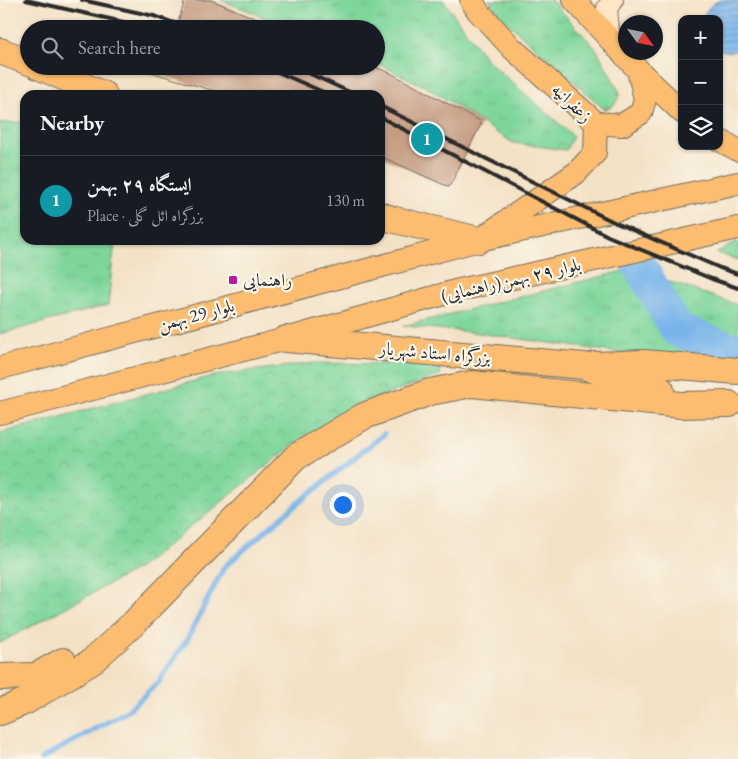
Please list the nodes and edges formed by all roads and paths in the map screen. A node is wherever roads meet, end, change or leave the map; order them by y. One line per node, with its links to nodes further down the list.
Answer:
1 (471, 0): 11 (main road, زعفرانیه)
2 (574, 0): 4 (main road)
3 (613, 0): 4 (street)
4 (610, 40): 7 (main road)
5 (0, 51): 6 (highway)
6 (20, 59)
7 (637, 69): 10 (main road); 11 (main road)
8 (58, 75): 9 (highway)
9 (93, 90)
10 (678, 108)
11 (596, 123): 17 (main road, زعفرانیه)
12 (723, 142): 13 (main road)
13 (738, 150)
14 (738, 183): 17 (main road)
15 (385, 217): 17 (highway)
16 (738, 228): 18 (main road, بلوار ٢٩ بهمن(راهنمایی))
17 (479, 240): 20 (main road, بلوار 29 بهمن)
18 (286, 339): 19 (highway, بزرگراه استاد شهریار); 23 (main road)
19 (584, 366): 21 (highway, بزرگراه استاد شهریار); 22 (highway, بزرگراه استاد شهریار)
20 (0, 368)
21 (738, 371)
22 (733, 404): 24 (highway)
23 (0, 413)
24 (134, 623): 25 (highway); 26 (highway)
25 (0, 677)
26 (0, 712)

